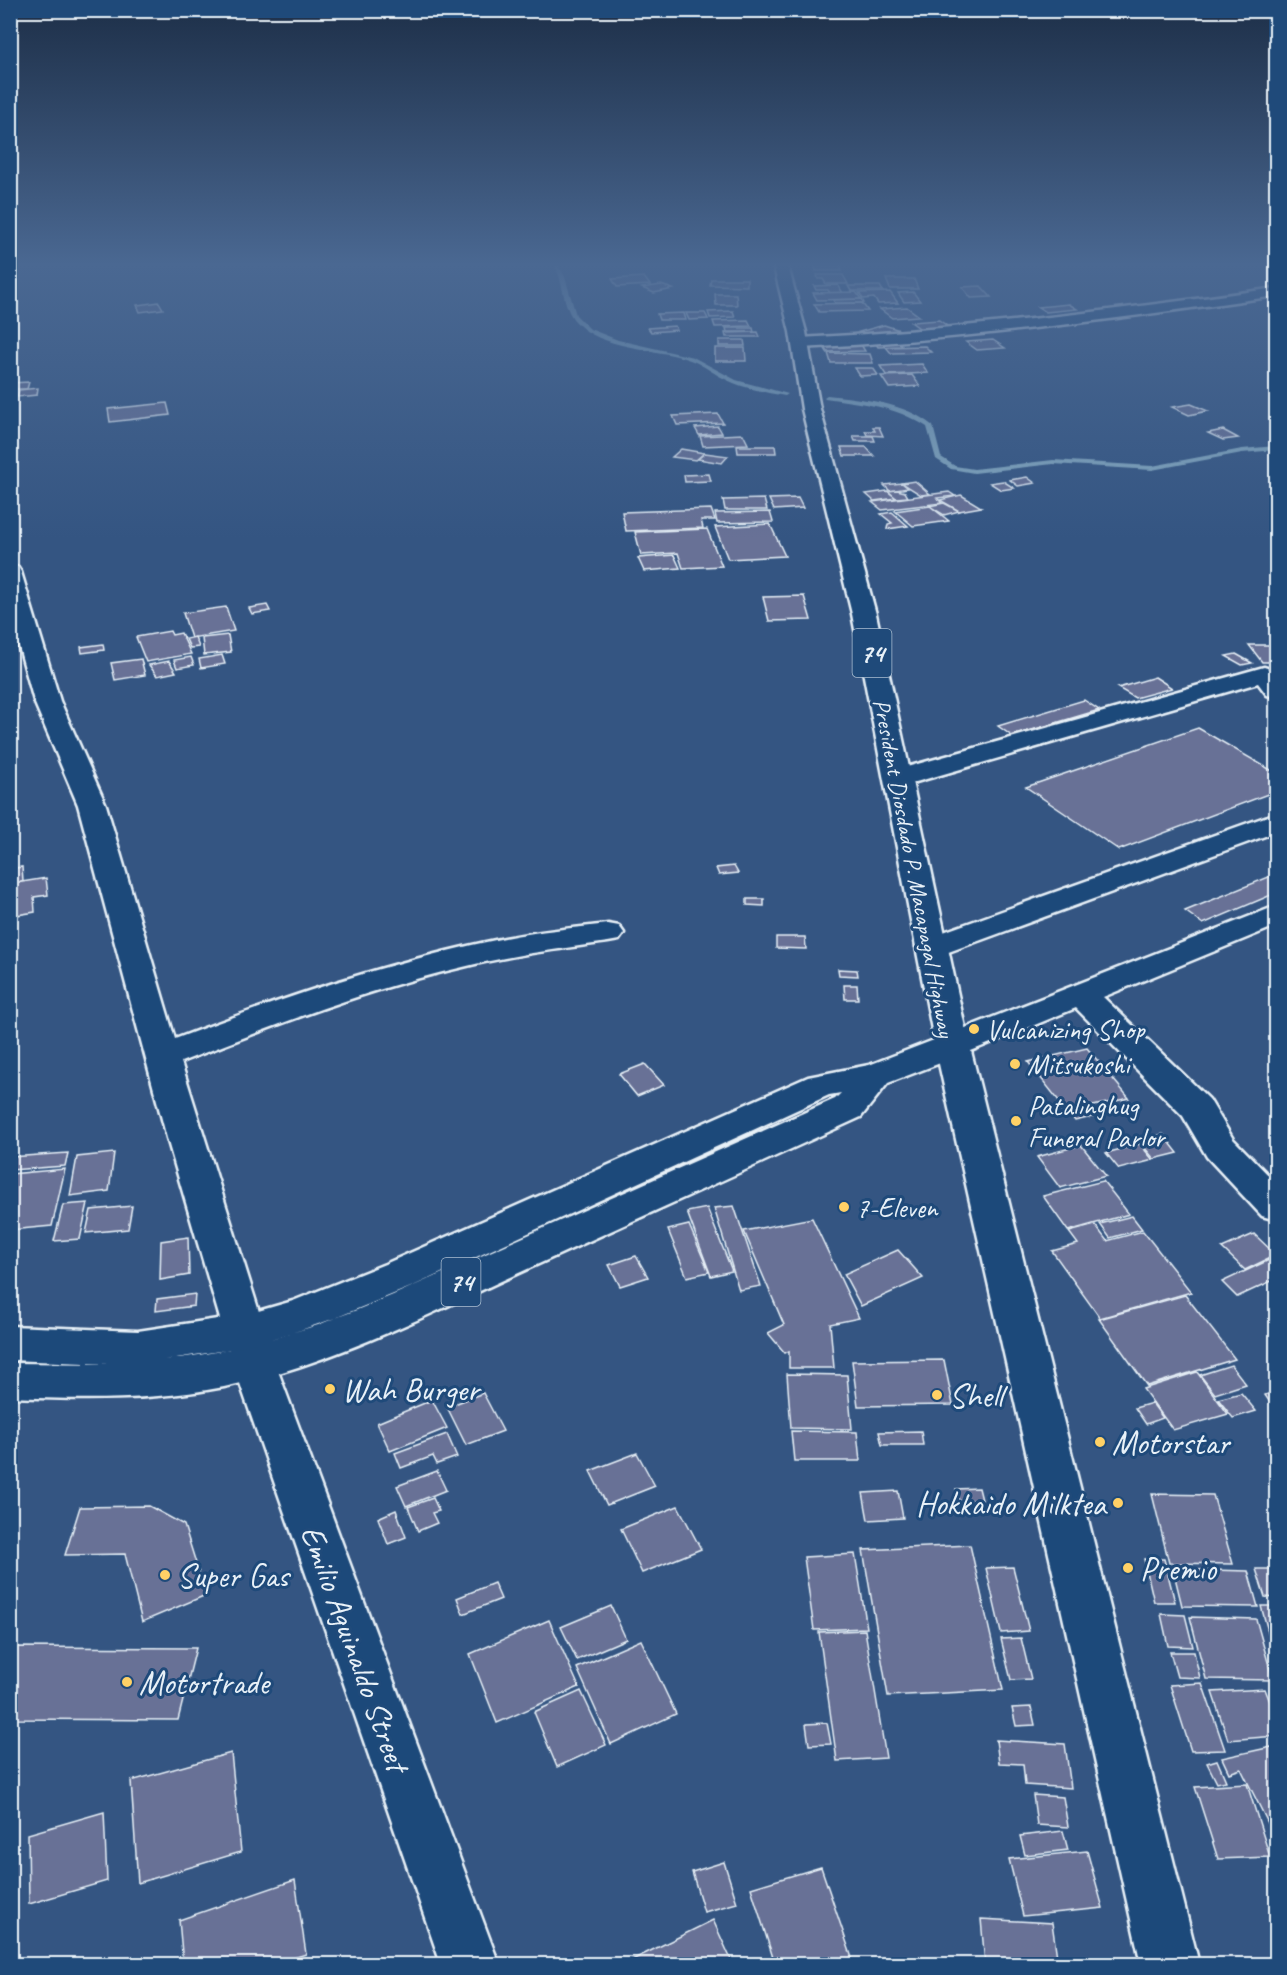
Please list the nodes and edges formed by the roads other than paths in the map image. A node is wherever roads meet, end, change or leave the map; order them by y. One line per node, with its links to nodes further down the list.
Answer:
1 (802, 355): 4 (main road, President Diosdado P. Macapagal Highway / 74)
2 (10, 572): 11 (main road, Emilio Aguinaldo Street)
3 (1276, 690): 4 (main road)
4 (899, 778): 8 (main road, President Diosdado P. Macapagal Highway / 74)
5 (1276, 822): 8 (main road)
6 (1276, 915): 9 (main road)
7 (608, 933): 11 (main road)
8 (932, 947): 10 (main road, President Diosdado P. Macapagal Highway / 74)
9 (1082, 995): 10 (main road); 12 (main road)
10 (952, 1046): 14 (main road, President Diosdado P. Macapagal Highway / 74); 17 (main road)
11 (162, 1057): 14 (main road, Emilio Aguinaldo Street)
12 (1276, 1206)
13 (10, 1343): 14 (main road, President Diosdado P. Macapagal Highway / 74)
14 (249, 1347): 15 (main road, President Diosdado P. Macapagal Highway / 74); 16 (main road, Emilio Aguinaldo Street)
15 (10, 1380)
16 (470, 1965)
17 (1170, 1965)

